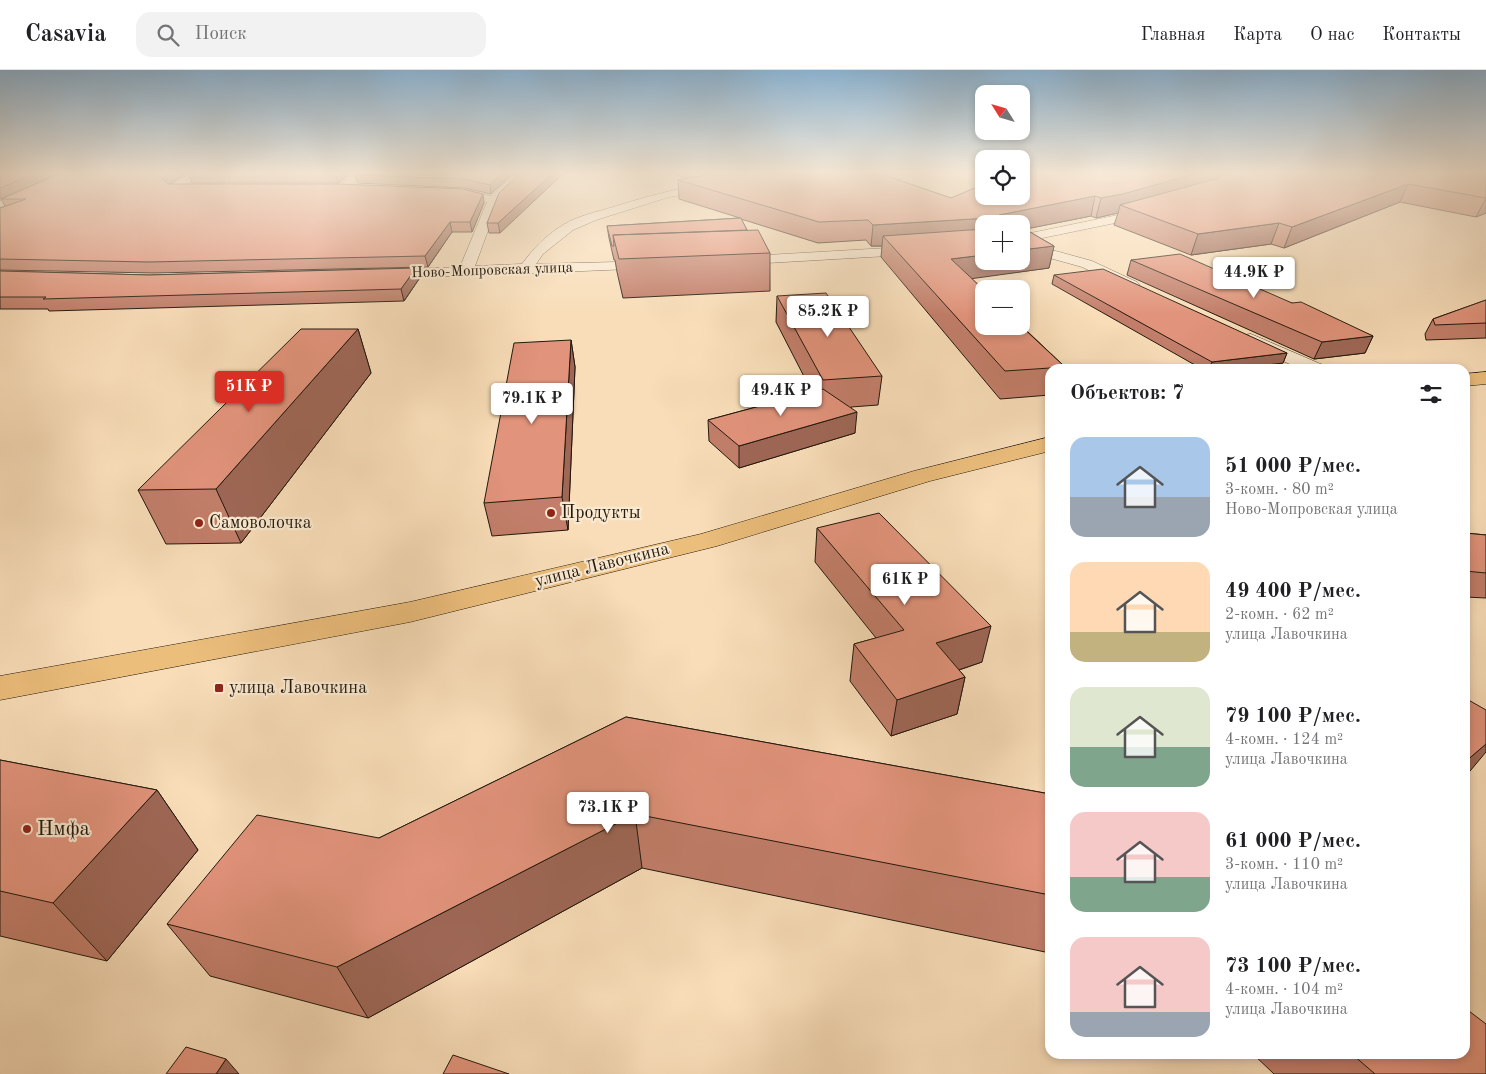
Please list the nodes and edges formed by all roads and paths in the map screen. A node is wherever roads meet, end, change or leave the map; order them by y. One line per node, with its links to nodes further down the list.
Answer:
1 (486, 221): 10 (street)
2 (583, 221): 9 (street)
3 (1107, 221): 4 (street)
4 (1030, 237)
5 (975, 245): 7 (street)
6 (1030, 248): 12 (street)
7 (721, 262)
8 (672, 264): 9 (street, Ново-Мопровская улица)
9 (525, 270): 10 (street, Ново-Мопровская улица)
10 (465, 272): 11 (street, Ново-Мопровская улица)
11 (365, 275)
12 (1148, 292)
13 (1236, 333): 14 (street)
14 (1305, 364)
15 (1486, 378): 16 (main road)
16 (1470, 380)
17 (1045, 445): 18 (main road, улица Лавочкина)
18 (0, 688)

